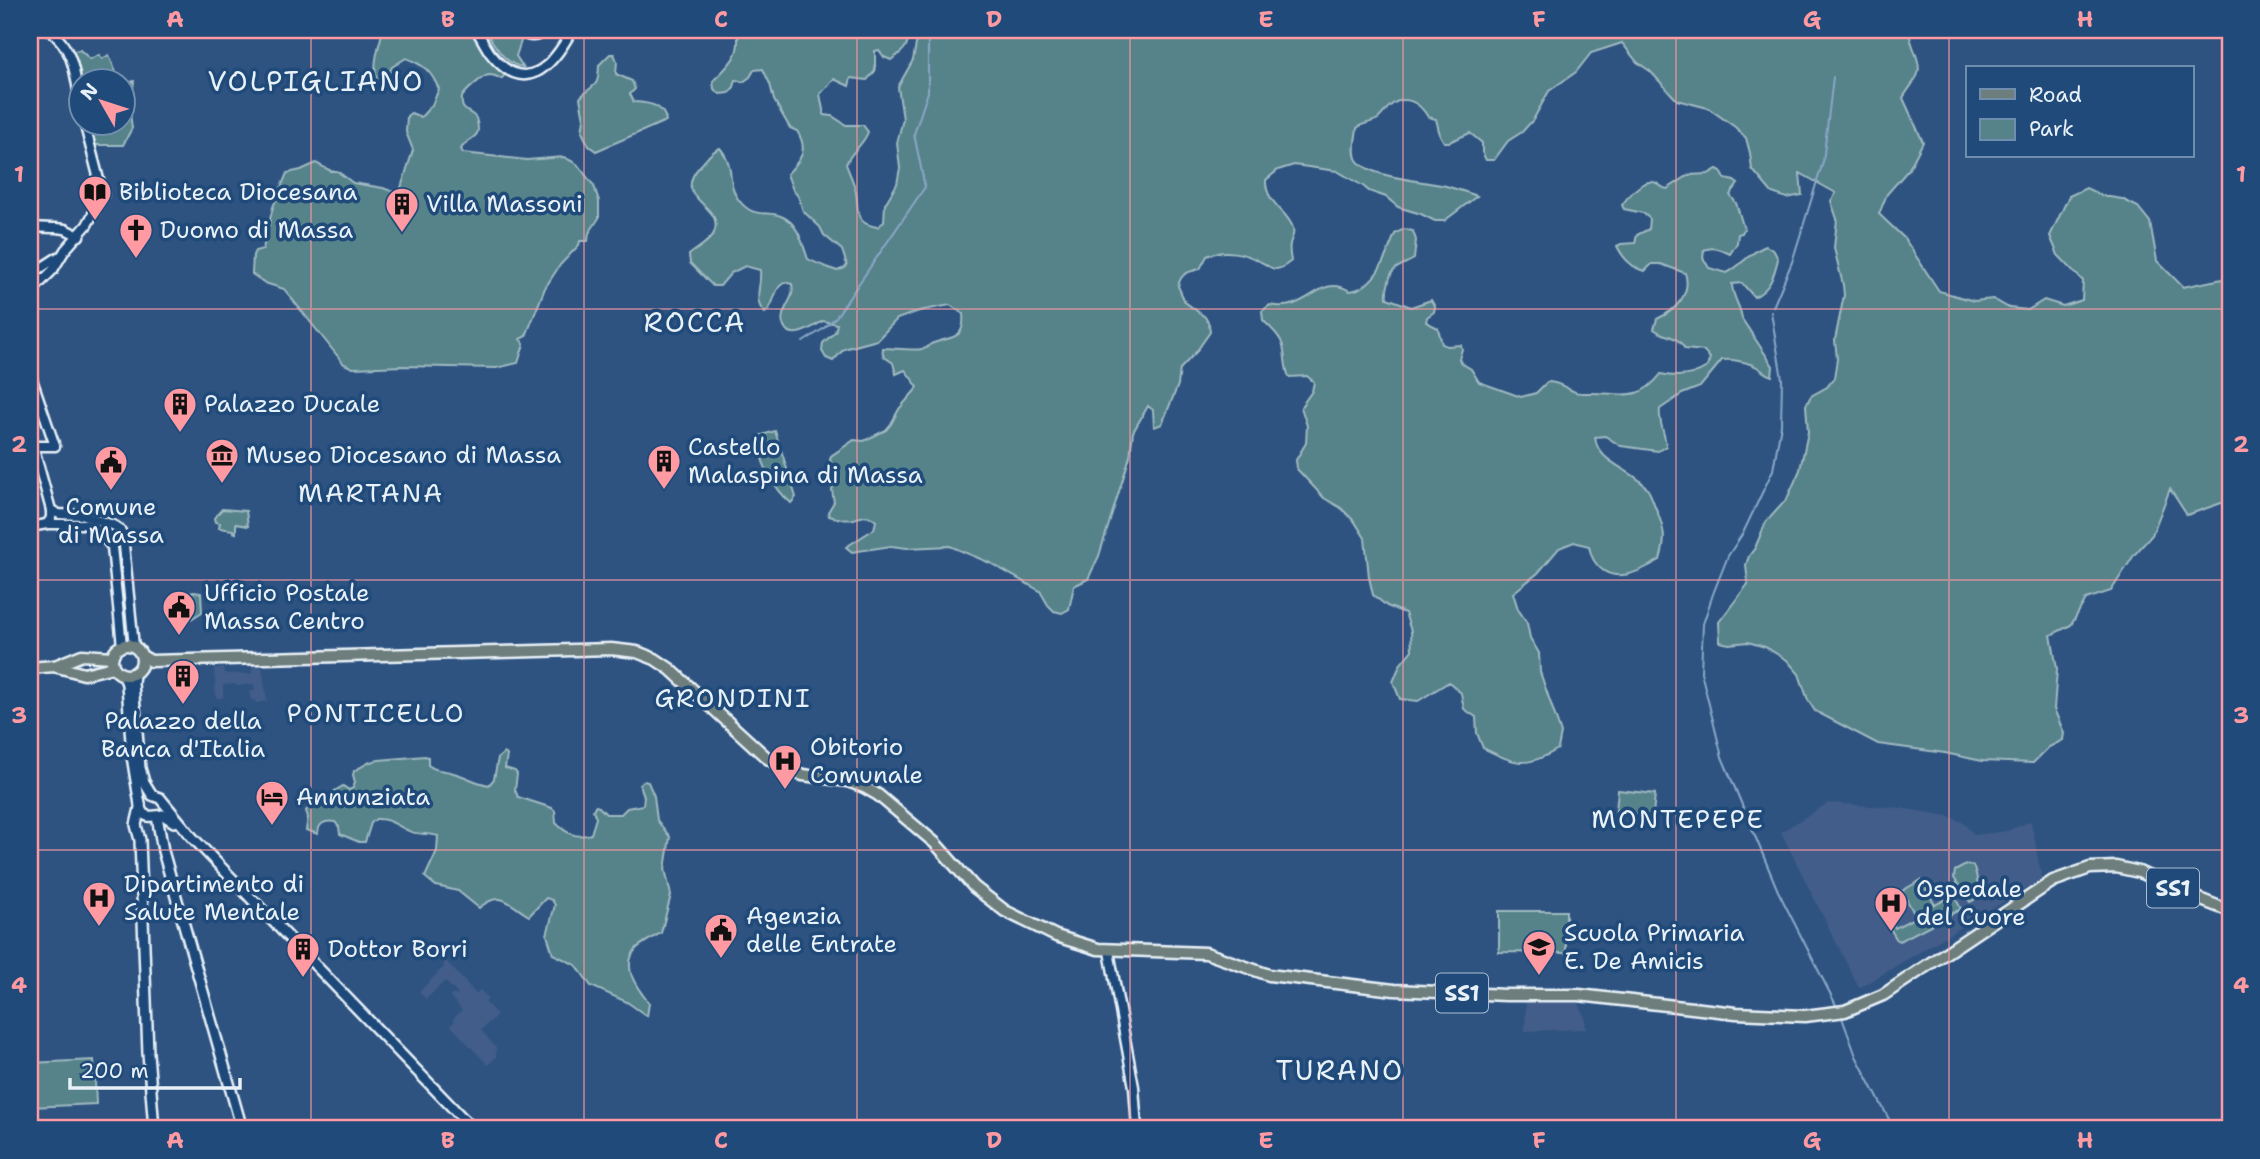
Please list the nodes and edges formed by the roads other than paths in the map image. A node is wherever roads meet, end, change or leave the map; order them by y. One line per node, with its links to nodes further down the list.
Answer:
1 (49, 30): 6 (street)
2 (476, 30): 5 (street)
3 (519, 30): 4 (street)
4 (545, 30)
5 (572, 30)
6 (73, 66)
7 (88, 136): 9 (street)
8 (30, 227): 9 (street)
9 (79, 236): 10 (street)
10 (65, 250): 11 (street); 12 (street)
11 (30, 275)
12 (30, 293)
13 (30, 373): 15 (street)
14 (30, 434): 15 (street)
15 (32, 447): 16 (street)
16 (51, 510): 17 (street); 18 (street)
17 (82, 520): 18 (street); 20 (street); 21 (street)
18 (47, 524): 19 (street)
19 (30, 527)
20 (122, 646): 21 (main road); 22 (main road)
21 (134, 647): 24 (main road)
22 (112, 662): 23 (main road); 23 (main road); 24 (main road)
23 (54, 666): 25 (main road)
24 (138, 667): 26 (main road); 28 (main road); 31 (main road, SS1)
25 (30, 668)
26 (152, 794): 27 (main road); 28 (main road)
27 (162, 802): 28 (main road); 29 (main road)
28 (147, 813): 29 (main road); 32 (main road); 33 (main road)
29 (182, 826): 34 (main road)
30 (2230, 911): 31 (main road, SS1)
31 (1109, 951): 35 (street)
32 (154, 1129)
33 (242, 1129)
34 (473, 1129)
35 (1137, 1129)

